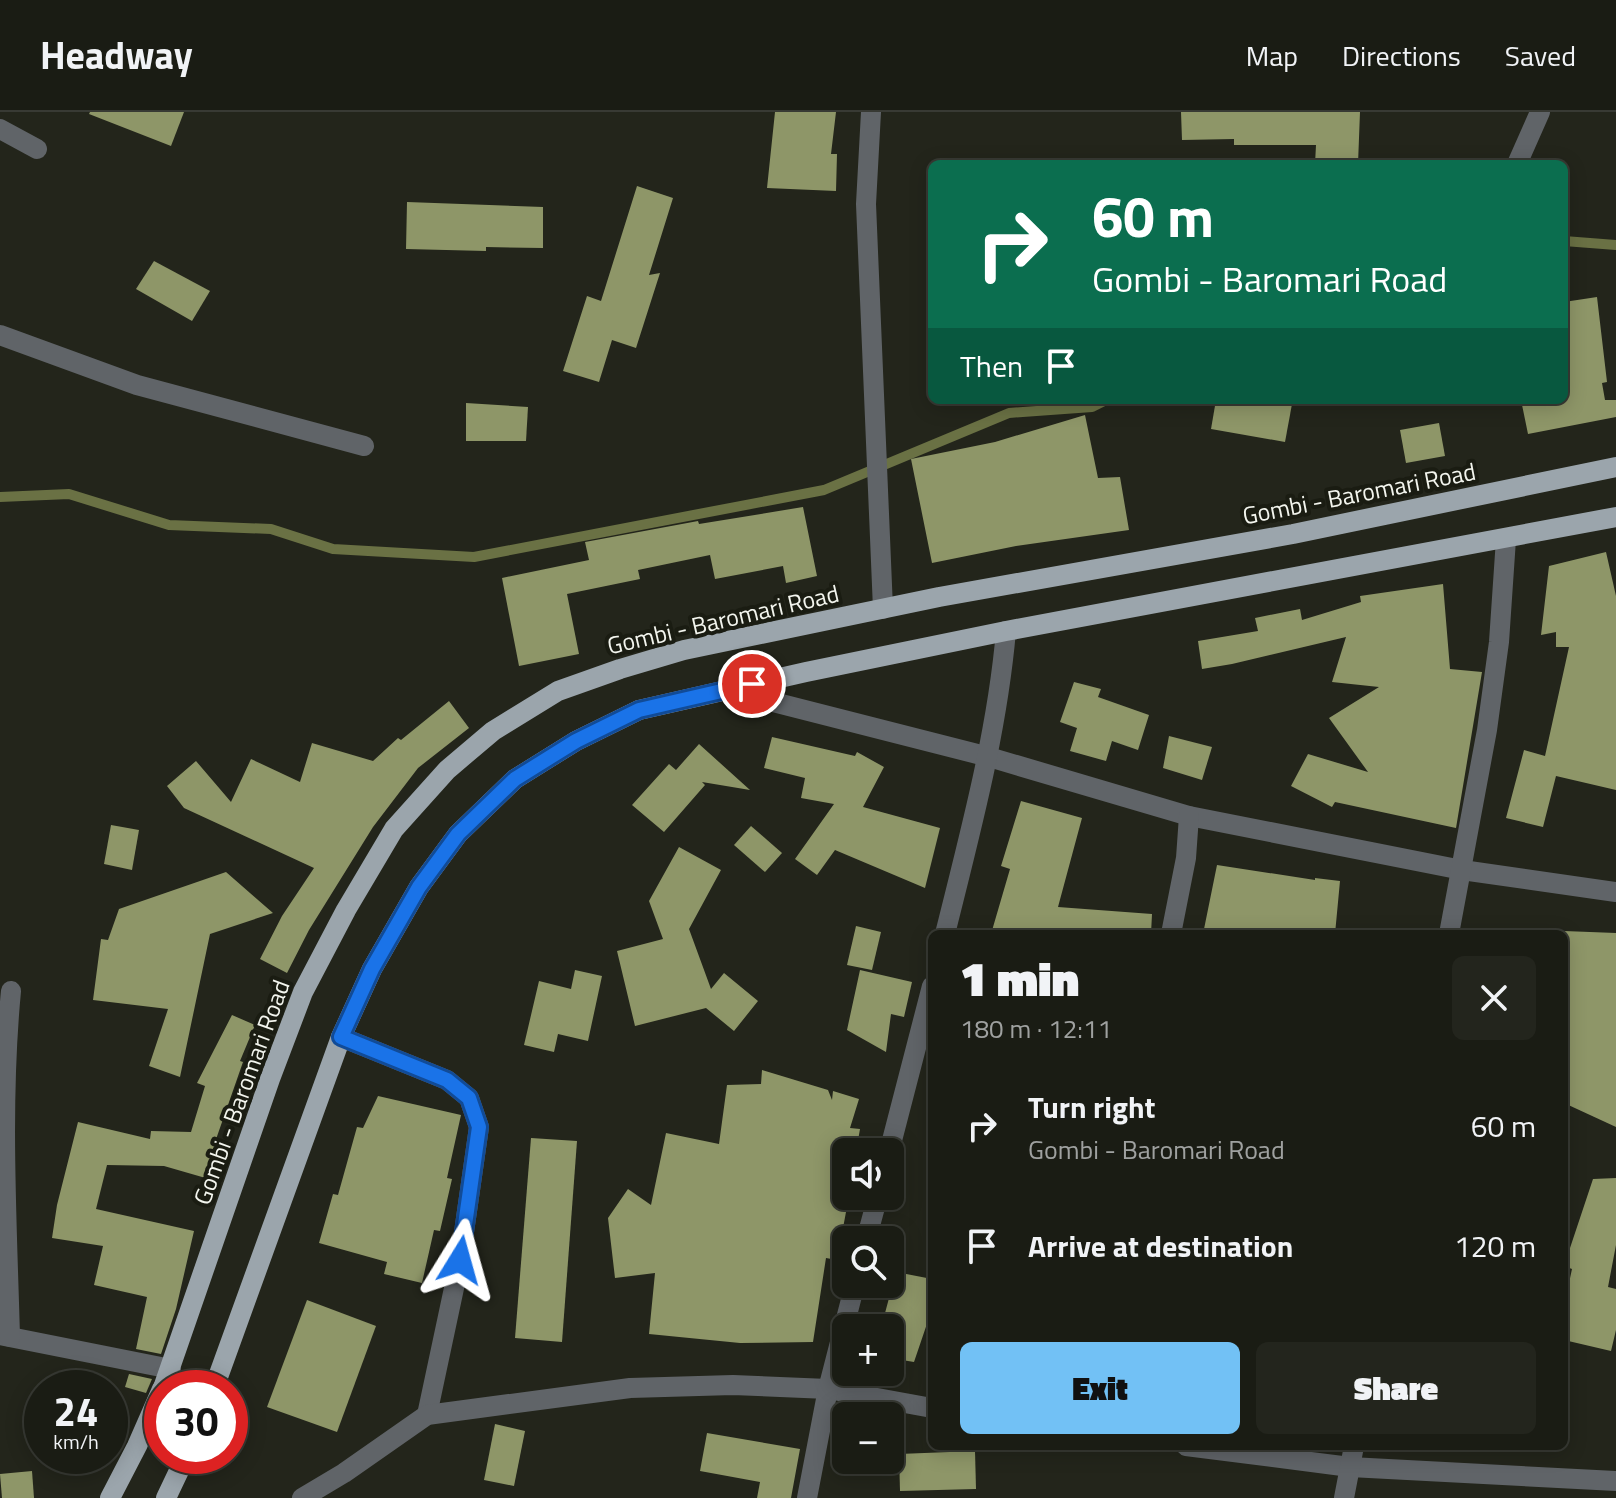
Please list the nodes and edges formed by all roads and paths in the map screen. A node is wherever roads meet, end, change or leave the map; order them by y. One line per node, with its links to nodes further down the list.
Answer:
1 (871, 112): 11 (street)
2 (1538, 113): 5 (street)
3 (0, 129): 4 (street)
4 (37, 149)
5 (1519, 160)
6 (0, 335): 7 (street)
7 (364, 446)
8 (1616, 467): 11 (main road, Gombi - Baromari Road)
9 (1616, 517): 10 (main road)
10 (1506, 539): 12 (main road); 16 (street)
11 (883, 609): 27 (main road, Gombi - Baromari Road)
12 (1006, 631): 13 (main road); 14 (street)
13 (726, 690): 14 (street); 23 (main road)
14 (989, 757): 15 (street); 18 (street)
15 (1189, 816): 16 (street); 19 (street)
16 (1462, 870): 17 (street); 20 (street)
17 (1616, 892)
18 (946, 930)
19 (1172, 930)
20 (1450, 930)
21 (11, 991): 26 (street)
22 (928, 1001): 24 (street)
23 (341, 1037): 28 (main road); 32 (street)
24 (893, 1138)
25 (851, 1298): 30 (street)
26 (5, 1336): 29 (street)
27 (169, 1370)
28 (221, 1370)
29 (144, 1376)
30 (828, 1389): 31 (street); 32 (street); 42 (street)
31 (928, 1407)
32 (427, 1415): 41 (street)
33 (144, 1430): 39 (main road, Gombi - Baromari Road)
34 (1217, 1450): 36 (street)
35 (1353, 1450): 36 (street)
36 (1350, 1467): 38 (street); 43 (street)
37 (177, 1474): 40 (main road)
38 (1616, 1481)
39 (110, 1498)
40 (166, 1498)
41 (302, 1498)
42 (807, 1498)
43 (1344, 1498)

